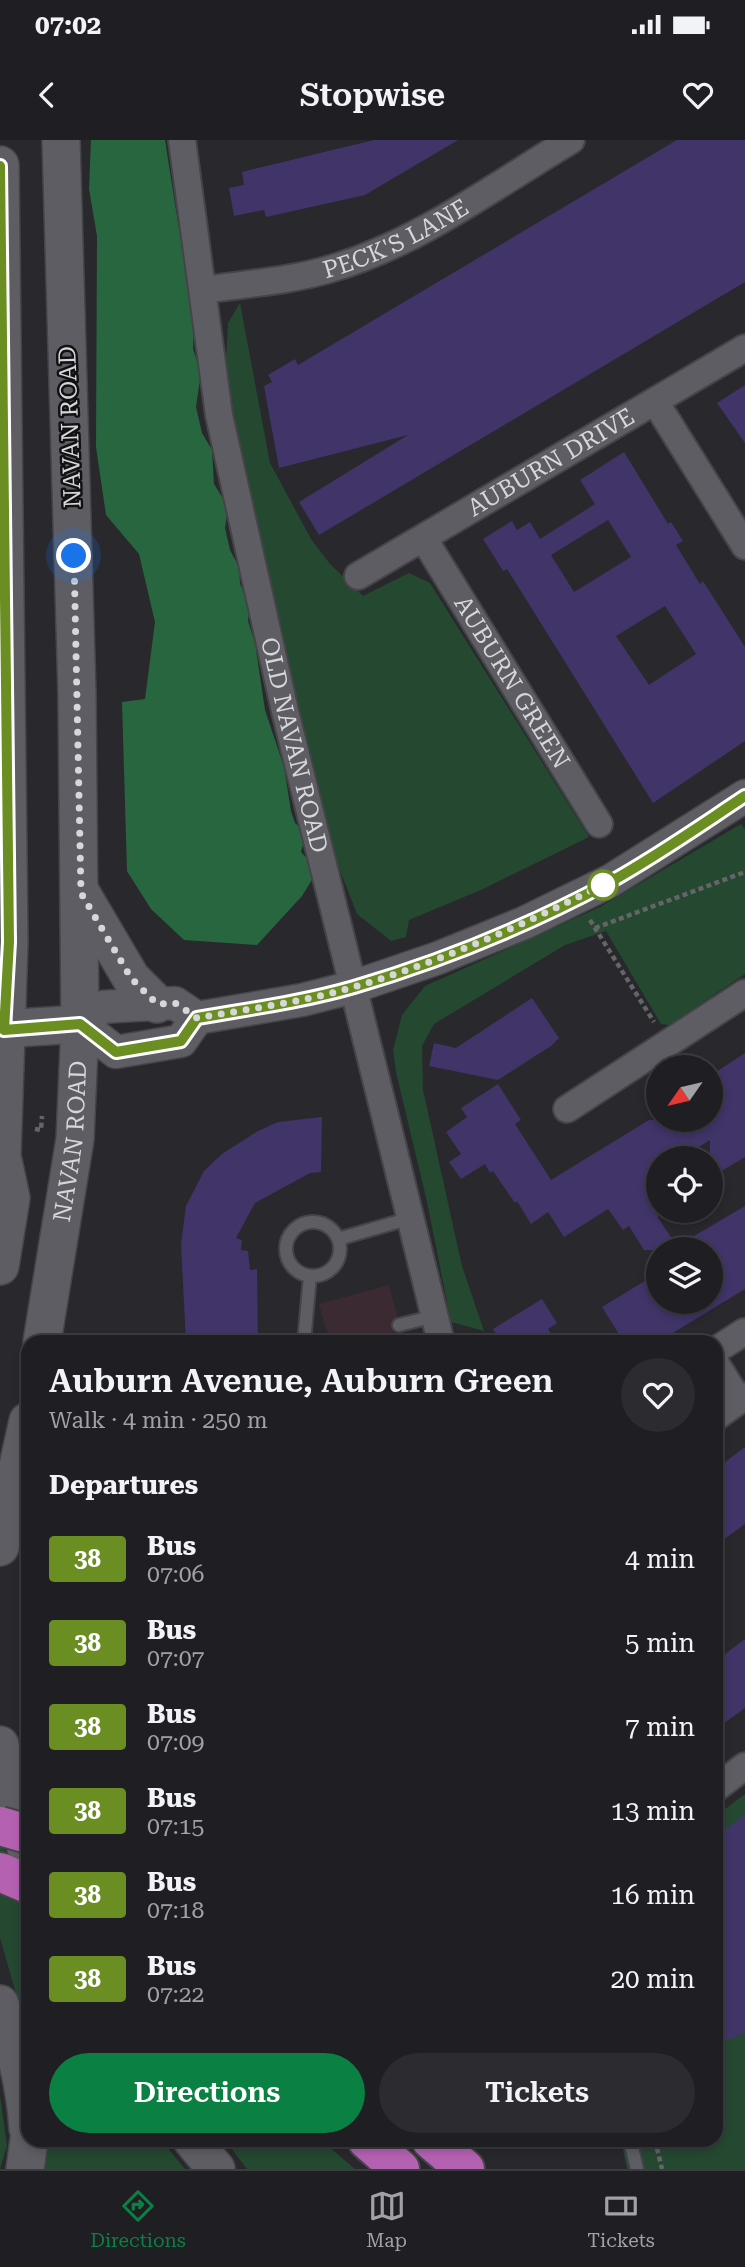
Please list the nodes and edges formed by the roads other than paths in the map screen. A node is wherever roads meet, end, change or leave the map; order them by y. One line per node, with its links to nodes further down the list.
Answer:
1 (61, 140): 14 (main road, NAVAN ROAD)
2 (182, 140): 6 (street, OLD NAVAN ROAD)
3 (571, 140): 6 (street, PECK'S LANE)
4 (0, 165): 5 (main road)
5 (1, 205): 15 (main road)
6 (203, 290): 16 (street, OLD NAVAN ROAD)
7 (745, 348): 8 (street, AUBURN DRIVE)
8 (656, 403): 9 (street, AUBURN DRIVE); 10 (street)
9 (424, 539): 11 (street, AUBURN DRIVE); 13 (street, AUBURN GREEN)
10 (745, 546)
11 (358, 576)
12 (745, 797): 16 (street)
13 (599, 824)
14 (81, 893): 18 (main road); 20 (main road, NAVAN ROAD)
15 (5, 945): 21 (main road)
16 (353, 988): 19 (street); 24 (street, OLD NAVAN ROAD)
17 (745, 993): 22 (street)
18 (157, 1004): 19 (street); 20 (street)
19 (197, 1018): 20 (street)
20 (80, 1024): 21 (main road); 31 (main road, NAVAN ROAD)
21 (1, 1031): 23 (main road)
22 (567, 1109)
23 (1, 1158): 26 (main road)
24 (411, 1219): 25 (lane); 28 (street, OLD NAVAN ROAD)
25 (338, 1239): 27 (lane); 27 (lane)
26 (0, 1266)
27 (310, 1276): 32 (lane)
28 (435, 1316): 29 (lane); 33 (street, OLD NAVAN ROAD)
29 (399, 1325)
30 (744, 1332): 34 (street)
31 (43, 1335)
32 (305, 1335)
33 (439, 1335)
34 (723, 1346)
35 (723, 1373): 36 (street)
36 (742, 1398): 37 (street)
37 (723, 1413)
38 (21, 1452): 39 (main road)
39 (0, 1547)
40 (0, 1745): 44 (main road)
41 (745, 1766): 42 (street)
42 (723, 1783)
43 (0, 1826): 45 (highway, bridge)
44 (21, 1828)
45 (21, 1833)
46 (0, 1872): 47 (highway)
47 (21, 1881)
48 (0, 2004): 49 (main road)
49 (21, 2074)
50 (28, 2147): 56 (main road)
51 (198, 2147): 57 (main road)
52 (375, 2147): 58 (highway)
53 (439, 2147): 59 (highway)
54 (453, 2147): 60 (highway)
55 (632, 2147): 61 (lane)
56 (25, 2169)
57 (216, 2169)
58 (400, 2169)
59 (465, 2169)
60 (470, 2169)
61 (637, 2169)

